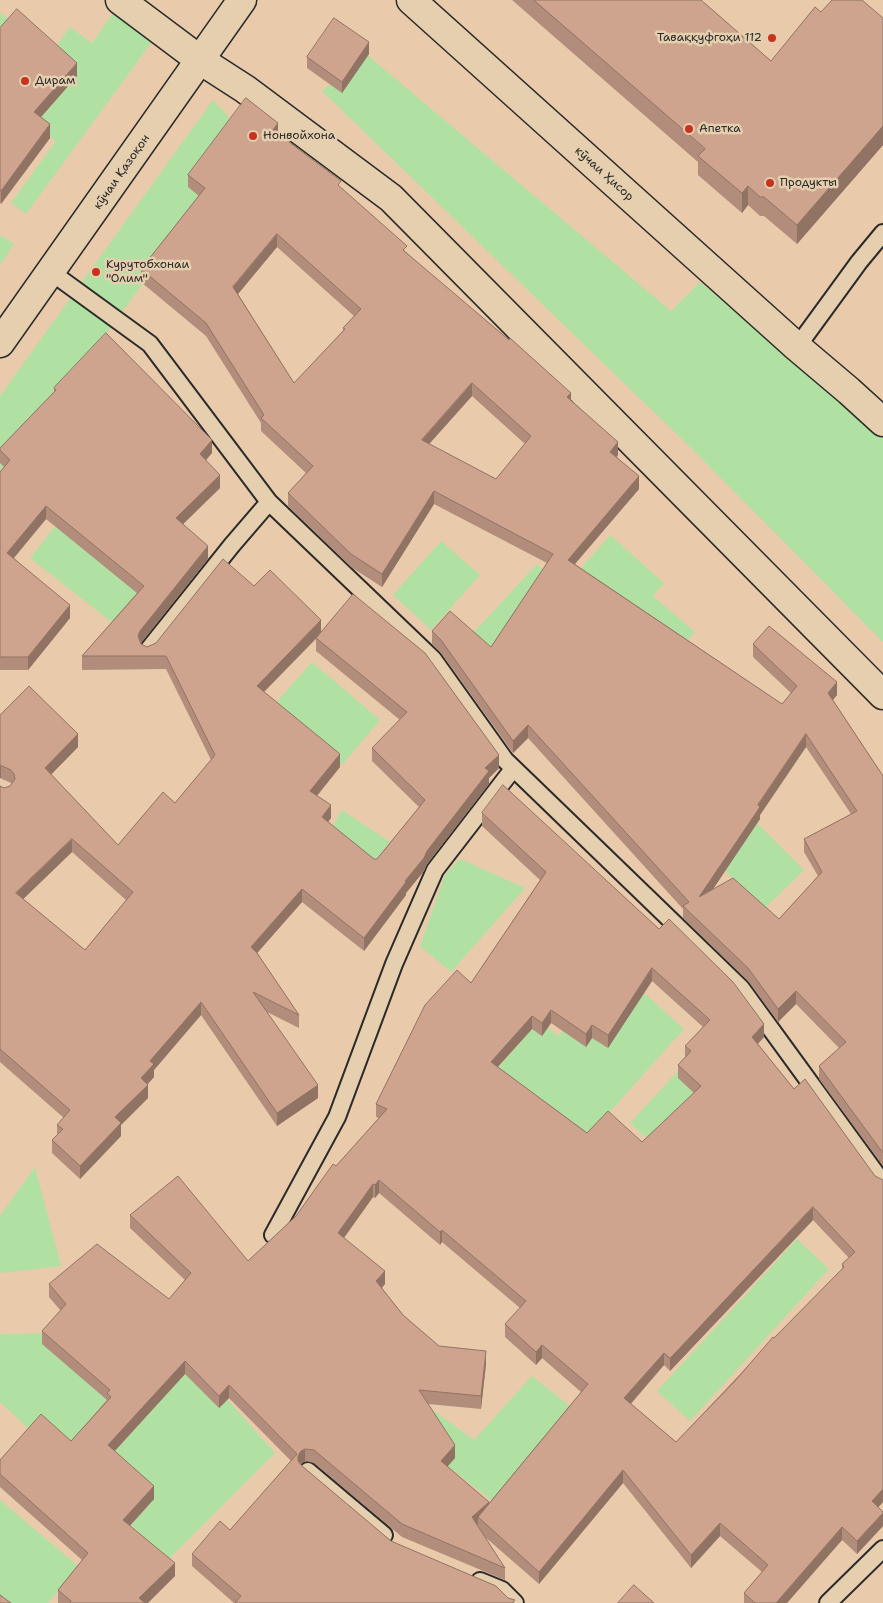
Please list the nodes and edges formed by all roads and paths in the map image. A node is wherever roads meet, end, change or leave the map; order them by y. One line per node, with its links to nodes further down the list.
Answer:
1 (120, 0): 4 (street)
2 (242, 0): 4 (street, кӯчаи Қазоқон)
3 (411, 0): 8 (street, кӯчаи Ҳисор)
4 (200, 60): 6 (street, кӯчаи Қазоқон); 12 (street)
5 (883, 233): 8 (lane)
6 (51, 272): 7 (street, кӯчаи Қазоқон); 10 (lane)
7 (0, 343)
8 (797, 347): 9 (street, кӯчаи Ҳисор)
9 (883, 422)
10 (269, 502): 11 (lane); 13 (lane)
11 (148, 650)
12 (883, 695)
13 (513, 768): 14 (lane); 15 (lane)
14 (883, 1183)
15 (273, 1235)
16 (308, 1471): 17 (lane)
17 (397, 1546)
18 (883, 1549): 20 (lane)
19 (467, 1575): 21 (lane)
20 (845, 1596): 22 (lane)
21 (515, 1603)
22 (828, 1603)

